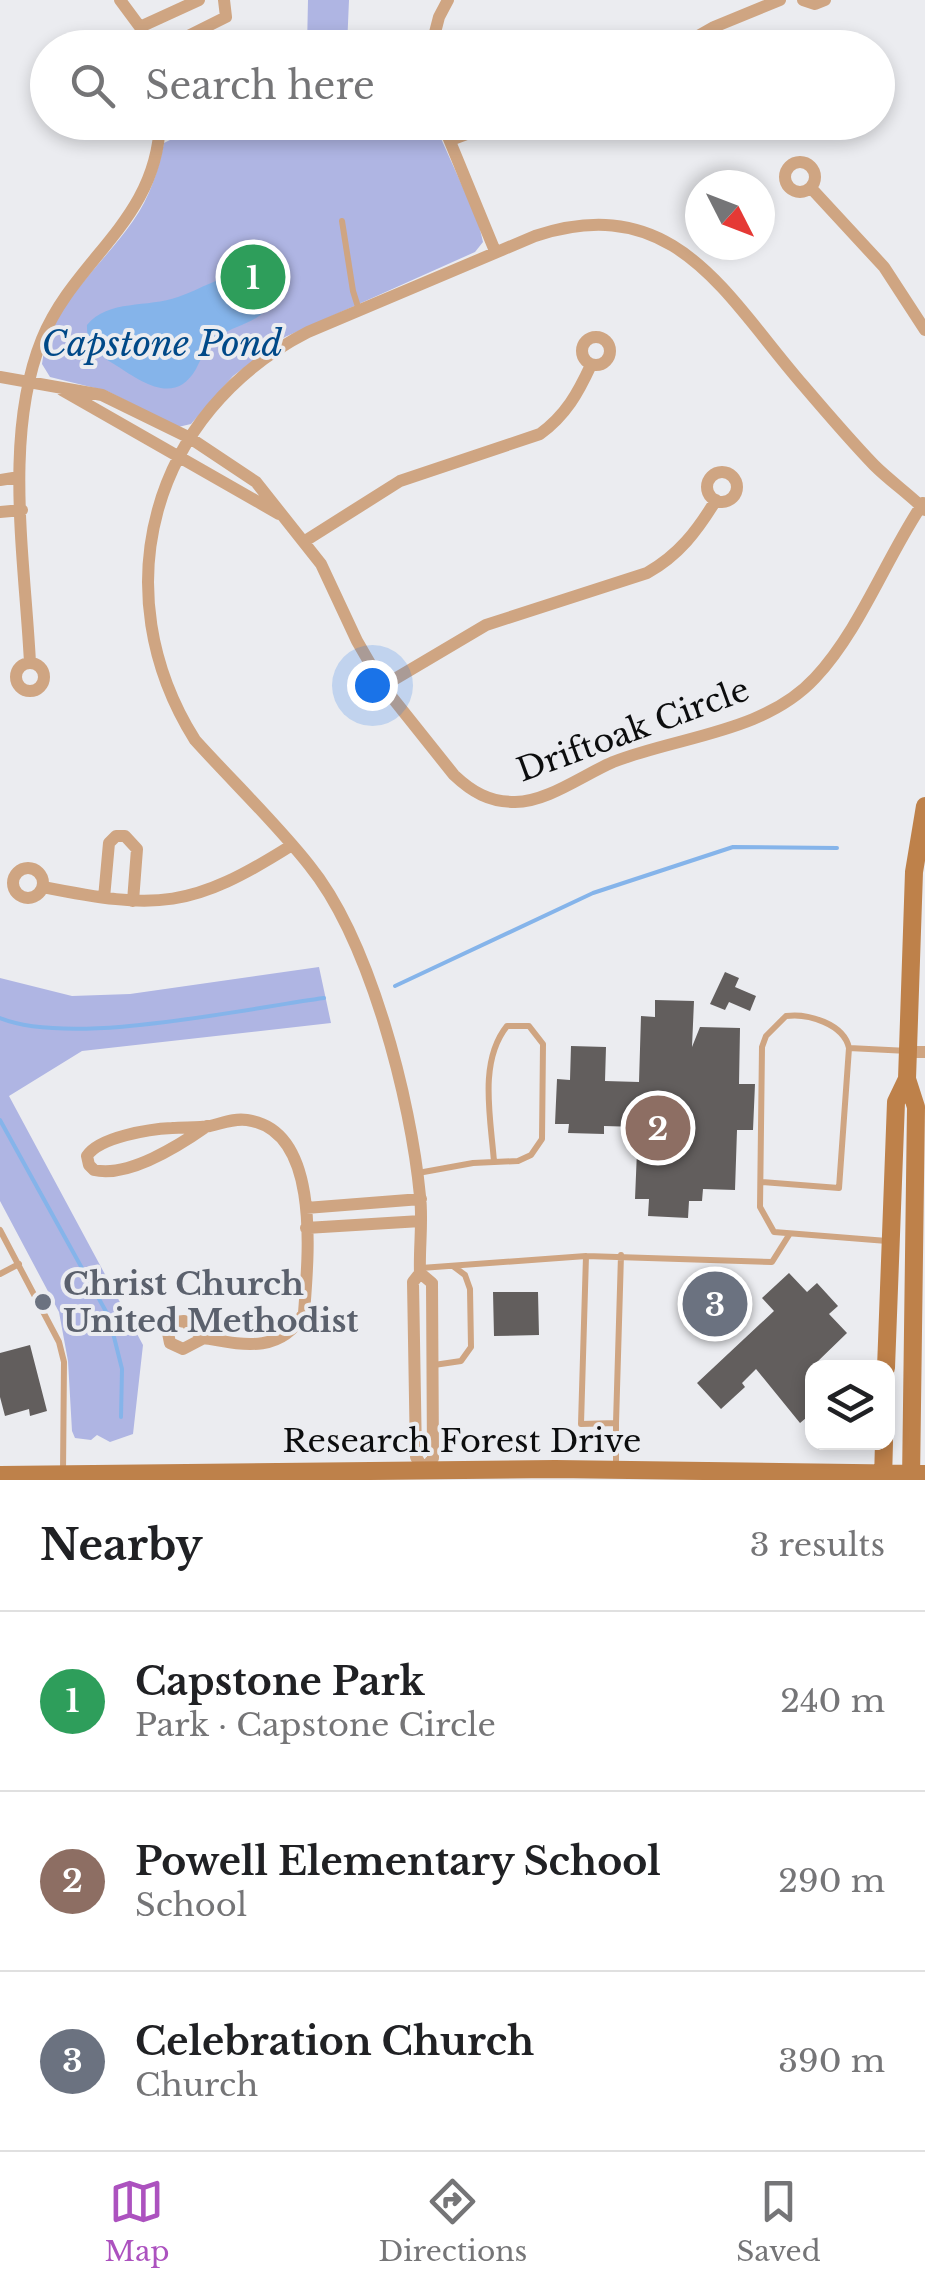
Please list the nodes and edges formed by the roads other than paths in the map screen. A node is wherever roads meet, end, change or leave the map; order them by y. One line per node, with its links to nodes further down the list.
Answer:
1 (120, 0): 8 (street)
2 (199, 0): 8 (street)
3 (224, 0): 10 (street)
4 (448, 0): 11 (street)
5 (780, 0): 12 (street)
6 (804, 0): 7 (street)
7 (825, 0)
8 (140, 27): 9 (street)
9 (141, 30)
10 (204, 30)
11 (436, 30)
12 (707, 30)
13 (157, 140): 22 (street)
14 (451, 140): 17 (street)
15 (811, 188): 19 (street)
16 (342, 220): 18 (lane)
17 (495, 251): 18 (street); 29 (street)
18 (359, 310): 24 (street)
19 (925, 330)
20 (592, 364): 33 (street)
21 (0, 377): 22 (street, Driftoak Circle)
22 (30, 381): 23 (street, Driftoak Circle); 26 (street)
23 (60, 388): 24 (street, Driftoak Circle); 25 (street, Driftoak Circle)
24 (190, 438): 25 (street); 32 (street, Driftoak Circle)
25 (180, 459): 32 (street, Driftoak Circle); 37 (street)
26 (19, 477): 27 (street); 30 (street)
27 (0, 480)
28 (716, 500): 35 (street)
29 (924, 506): 35 (street, Driftoak Circle)
30 (22, 510): 31 (street); 34 (street)
31 (0, 512)
32 (286, 518): 33 (street, Driftoak Circle)
33 (305, 541): 35 (street, Driftoak Circle)
34 (30, 663)
35 (384, 686)
36 (925, 806): 42 (street)
37 (292, 845): 40 (street); 46 (street)
38 (43, 886): 39 (street)
39 (104, 898): 40 (street); 40 (street)
40 (133, 902)
41 (850, 1048): 42 (lane); 47 (lane); 47 (lane)
42 (917, 1052): 43 (street)
43 (907, 1079): 54 (street); 71 (street)
44 (208, 1126): 44 (street); 49 (street)
45 (494, 1162): 45 (lane); 46 (lane)
46 (417, 1173): 48 (street)
47 (761, 1182): 53 (lane)
48 (421, 1198): 49 (street); 50 (street)
49 (306, 1208): 51 (street)
50 (420, 1221): 51 (street); 59 (street)
51 (306, 1228): 61 (street)
52 (0, 1230): 57 (lane)
53 (789, 1235): 54 (lane); 56 (lane)
54 (890, 1241): 62 (street)
55 (586, 1256): 56 (lane); 58 (lane); 64 (lane)
56 (621, 1256): 64 (lane)
57 (19, 1264): 60 (lane); 67 (lane)
58 (452, 1266): 59 (lane); 63 (lane)
59 (420, 1270): 63 (street); 68 (street)
60 (0, 1274)
61 (204, 1338)
62 (886, 1360)
63 (433, 1365): 68 (street)
64 (616, 1424): 66 (lane)
65 (884, 1450): 70 (street)
66 (616, 1470): 68 (street, Research Forest Drive); 70 (street, Research Forest Drive)
67 (63, 1473): 68 (street, Research Forest Drive); 69 (street, Research Forest Drive)
68 (424, 1475)
69 (0, 1476)
70 (884, 1476): 71 (street, Research Forest Drive)
71 (916, 1476)

